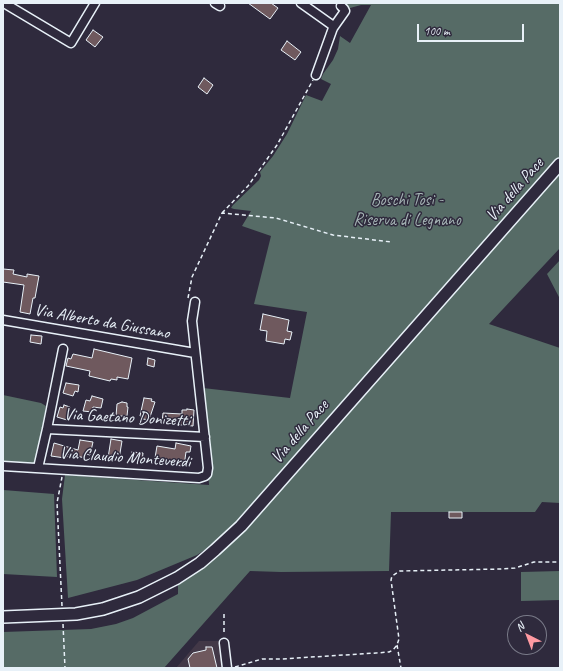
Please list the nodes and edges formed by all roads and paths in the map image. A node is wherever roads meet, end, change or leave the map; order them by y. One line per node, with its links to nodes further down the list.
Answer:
1 (4, 3): 2 (street)
2 (95, 3)
3 (301, 3): 5 (street)
4 (341, 6): 5 (street)
5 (333, 28): 6 (street)
6 (316, 75): 8 (path)
7 (560, 164): 21 (main road, Via della Pace)
8 (222, 213): 9 (path); 10 (path)
9 (391, 242)
10 (191, 302): 13 (street)
11 (3, 320): 13 (street, Via Alberto da Giussano)
12 (63, 349): 14 (street)
13 (195, 353): 15 (street)
14 (47, 429): 15 (street, Via Gaetano Donizetti); 17 (street)
15 (205, 437): 18 (street, Via Claudio Monteverdi)
16 (3, 466): 17 (street, Via Claudio Monteverdi)
17 (38, 468): 18 (street, Via Claudio Monteverdi)
18 (64, 469): 21 (path)
19 (560, 562): 24 (path)
20 (224, 614): 23 (path)
21 (63, 615): 22 (main road, Via della Pace); 25 (path)
22 (3, 617)
23 (224, 643): 26 (street)
24 (397, 645): 27 (path); 28 (path)
25 (65, 668)
26 (228, 668)
27 (231, 668)
28 (401, 668)

